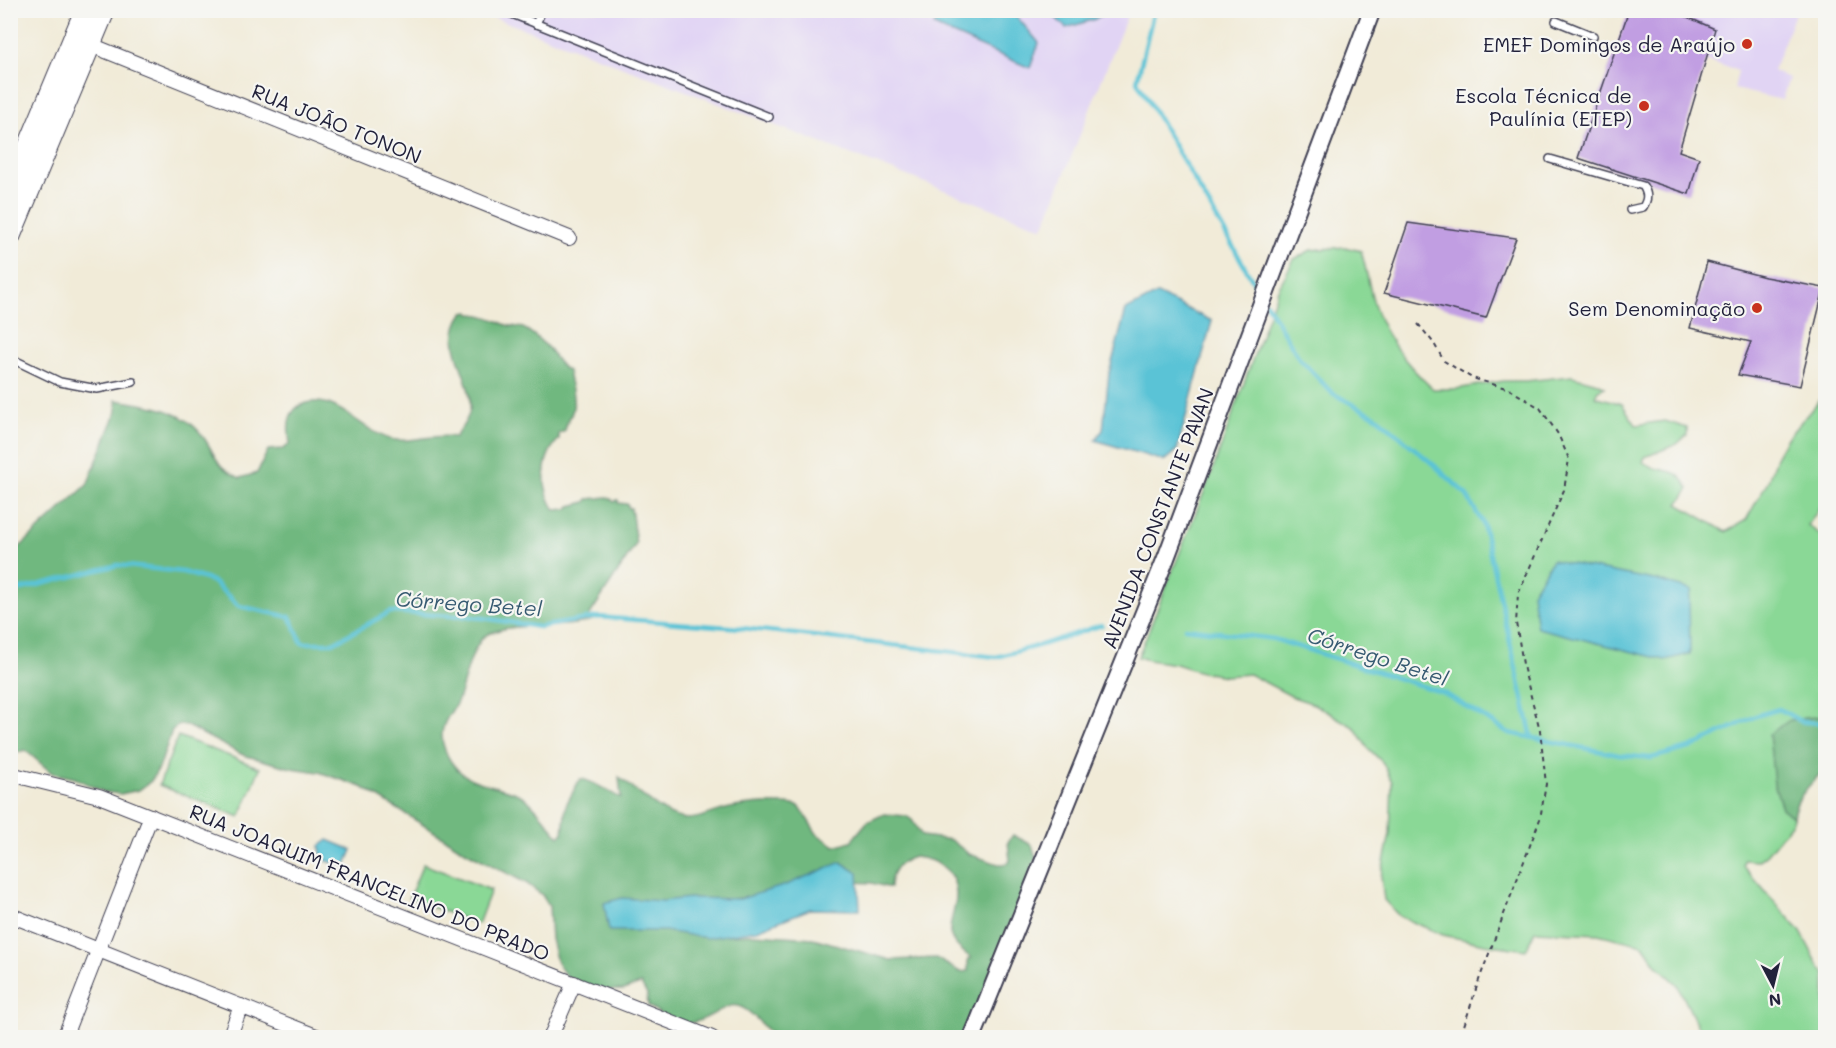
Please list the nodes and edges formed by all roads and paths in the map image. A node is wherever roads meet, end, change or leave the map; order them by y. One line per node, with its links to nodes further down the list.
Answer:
1 (85, 10): 12 (main road)
2 (105, 10): 9 (main road)
3 (502, 10): 7 (lane)
4 (542, 10): 7 (lane)
5 (1372, 10): 30 (street, AVENIDA CONSTANTE PAVAN)
6 (1556, 21): 8 (lane)
7 (536, 24): 10 (lane)
8 (1593, 36)
9 (91, 45): 14 (main road); 15 (street, RUA JOÃO TONON)
10 (769, 117)
11 (1550, 159): 13 (lane)
12 (10, 190)
13 (1630, 210)
14 (10, 237)
15 (569, 238)
16 (1418, 324): 31 (path)
17 (10, 358): 18 (lane)
18 (133, 382)
19 (10, 774): 20 (street, RUA JOAQUIM FRANCELINO DO PRADO)
20 (151, 816): 22 (street); 23 (street, RUA JOAQUIM FRANCELINO DO PRADO)
21 (10, 915): 22 (street)
22 (99, 950): 24 (street); 25 (street)
23 (574, 983): 28 (street); 29 (street, RUA JOAQUIM FRANCELINO DO PRADO)
24 (241, 1006): 26 (street); 27 (street)
25 (64, 1038)
26 (229, 1038)
27 (321, 1038)
28 (550, 1038)
29 (712, 1038)
30 (972, 1038)
31 (1460, 1038)

